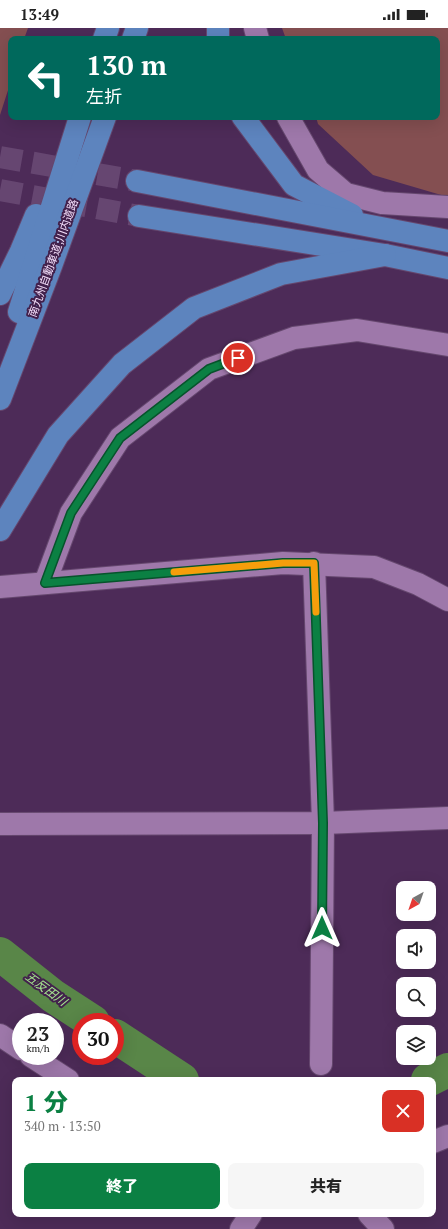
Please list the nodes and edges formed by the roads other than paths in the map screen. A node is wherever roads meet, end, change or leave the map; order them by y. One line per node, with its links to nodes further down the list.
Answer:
1 (68, 120): 13 (highway)
2 (79, 120): 15 (highway, 南九州自動車道;川内道路)
3 (104, 120): 16 (highway, 南九州自動車道;川内道路)
4 (245, 120): 9 (highway)
5 (290, 120): 7 (street)
6 (137, 181): 9 (highway)
7 (448, 207)
8 (139, 216): 11 (highway)
9 (379, 228): 10 (highway)
10 (448, 241)
11 (385, 255): 12 (highway); 17 (highway)
12 (448, 268)
13 (0, 294)
14 (448, 345): 19 (street)
15 (0, 373)
16 (0, 399)
17 (5, 521)
18 (314, 563): 19 (street); 21 (street); 23 (street)
19 (45, 583): 20 (street)
20 (0, 587)
21 (448, 600)
22 (448, 818): 23 (street)
23 (323, 823): 24 (street); 27 (street)
24 (0, 824)
25 (0, 1035): 26 (street)
26 (12, 1043)
27 (321, 1064)
28 (45, 1065): 29 (street)
29 (63, 1077)
30 (448, 1136): 31 (street)
31 (436, 1141)
32 (249, 1217): 34 (street)
33 (371, 1217): 35 (street)
34 (241, 1229)
35 (383, 1229)

